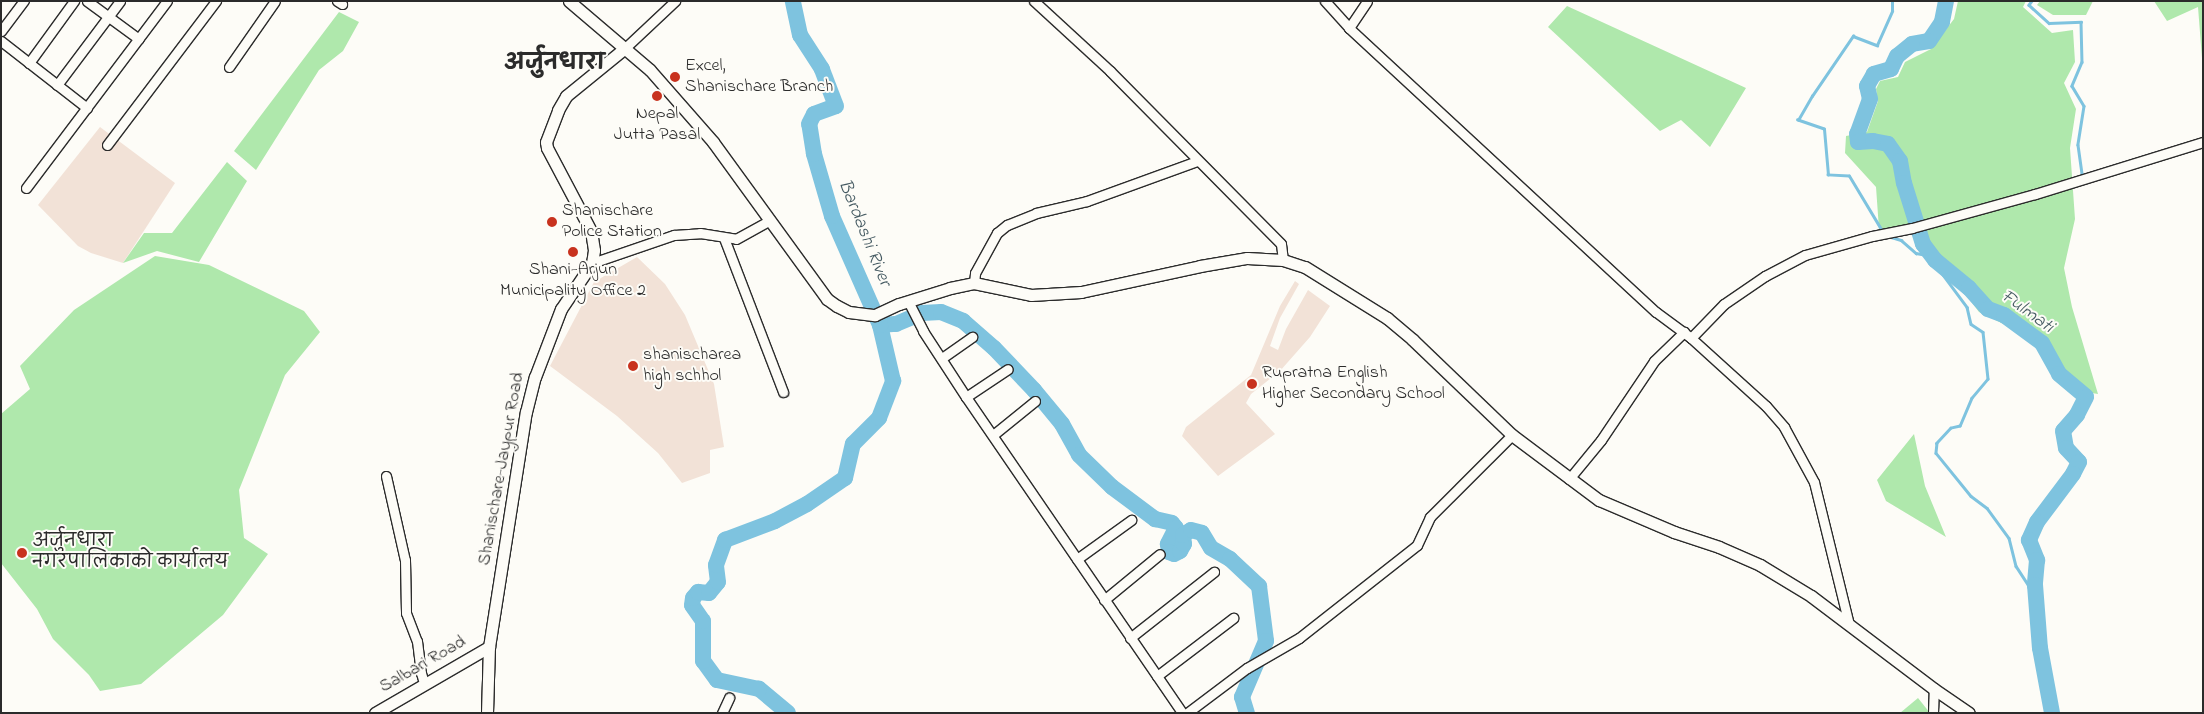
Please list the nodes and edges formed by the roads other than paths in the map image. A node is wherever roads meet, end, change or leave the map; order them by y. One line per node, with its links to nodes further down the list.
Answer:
1 (24, 1): 15 (street)
2 (74, 1): 19 (street)
3 (87, 1): 13 (street)
4 (120, 1): 13 (street)
5 (167, 1): 16 (street)
6 (216, 1): 24 (street)
7 (275, 1): 20 (street)
8 (569, 1): 18 (street)
9 (675, 1): 18 (street)
10 (1034, 1): 25 (street)
11 (1325, 1): 14 (street)
12 (1367, 1): 14 (street)
13 (109, 17): 16 (street); 21 (street)
14 (1349, 28): 33 (street)
15 (1, 31)
16 (139, 39): 22 (street)
17 (1, 41): 19 (street)
18 (625, 48): 27 (street); 30 (street)
19 (29, 63): 21 (street)
20 (229, 67)
21 (57, 85): 22 (street)
22 (86, 108): 26 (street)
23 (2203, 142): 35 (street)
24 (107, 145)
25 (1197, 161): 29 (street); 31 (street)
26 (26, 188)
27 (768, 221): 28 (street); 32 (street)
28 (724, 238): 30 (street); 38 (street)
29 (1283, 260): 31 (street); 42 (street)
30 (592, 264): 53 (street, Shanischare-Jaypur Road)
31 (974, 283): 32 (street)
32 (908, 301): 36 (street)
33 (1684, 332): 35 (street); 44 (street)
34 (972, 337): 36 (street)
35 (1692, 338): 51 (street)
36 (942, 358): 39 (street)
37 (1008, 369): 39 (street)
38 (783, 392)
39 (966, 396): 41 (street)
40 (1035, 401): 41 (street)
41 (993, 435): 47 (street)
42 (1512, 435): 44 (street); 62 (street)
43 (386, 476): 55 (street)
44 (1569, 479): 51 (street)
45 (1131, 520): 47 (street)
46 (1160, 554): 49 (street)
47 (1077, 559): 49 (street)
48 (1214, 572): 52 (street)
49 (1104, 600): 52 (street)
50 (1233, 618): 54 (street)
51 (1849, 625): 56 (street)
52 (1130, 638): 54 (street)
53 (489, 647): 55 (street, Salbari Road); 59 (street, Shanischare-Jaypur Road)
54 (1157, 676): 61 (street)
55 (424, 683): 58 (street, Salbari Road)
56 (1934, 689): 63 (street); 64 (street)
57 (729, 698): 60 (street)
58 (375, 713)
59 (487, 713)
60 (722, 713)
61 (1182, 713)
62 (1187, 713)
63 (1933, 713)
64 (1969, 713)

